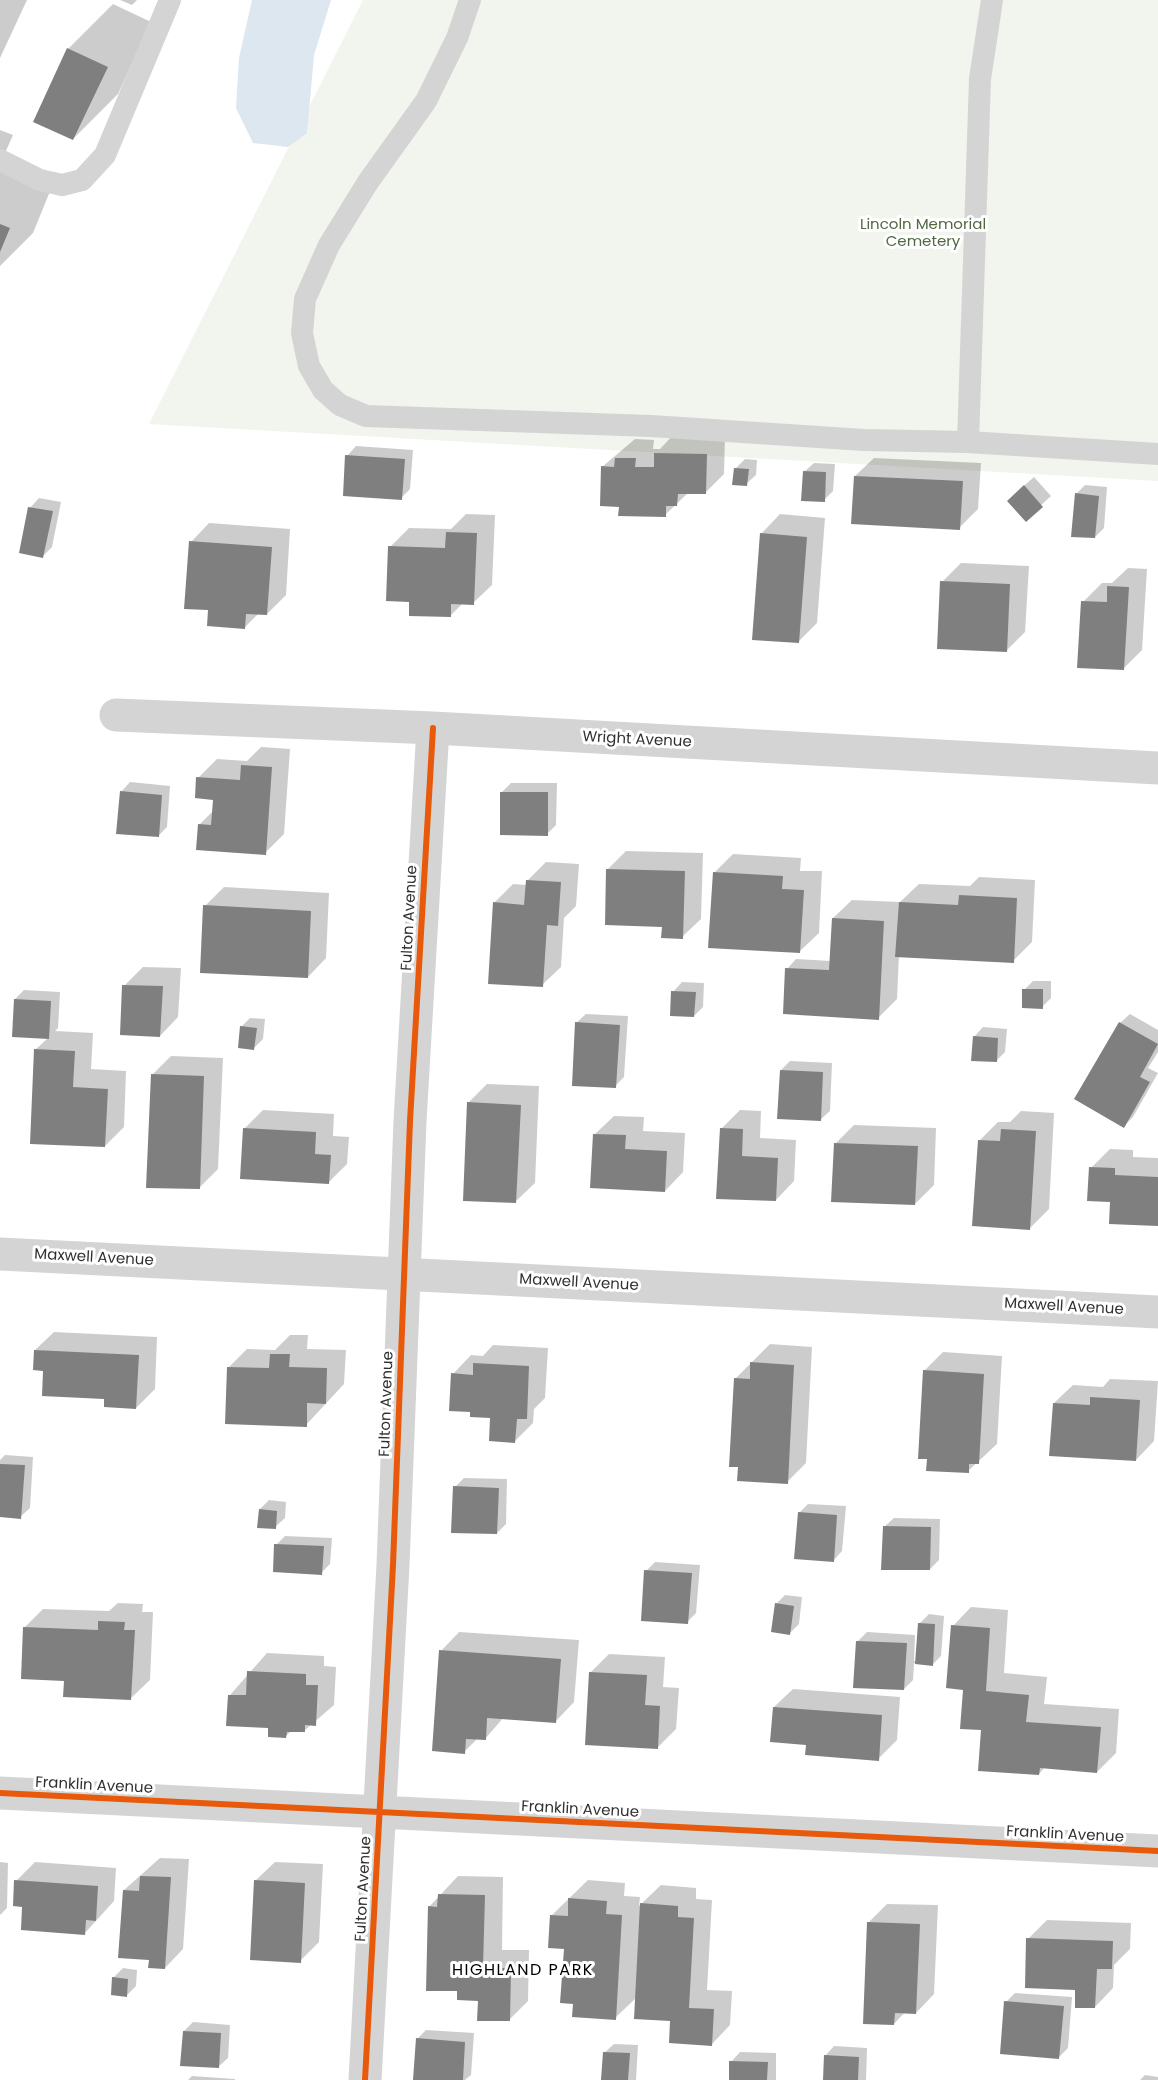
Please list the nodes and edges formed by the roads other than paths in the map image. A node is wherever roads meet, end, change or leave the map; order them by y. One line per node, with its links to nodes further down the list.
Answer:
1 (170, 0): 4 (lane)
2 (470, 0): 5 (lane)
3 (992, 0): 5 (lane)
4 (0, 160)
5 (968, 442): 6 (lane)
6 (1158, 454)
7 (116, 715): 8 (street, Wright Avenue)
8 (433, 728): 9 (street, Wright Avenue); 11 (street, Fulton Avenue)
9 (1158, 768)
10 (0, 1254): 11 (street, Maxwell Avenue)
11 (404, 1275): 12 (street, Maxwell Avenue); 14 (street, Fulton Avenue)
12 (1158, 1312)
13 (0, 1793): 14 (street, Franklin Avenue)
14 (380, 1812): 15 (street, Franklin Avenue); 16 (street, Fulton Avenue)
15 (1158, 1851)
16 (365, 2080)

